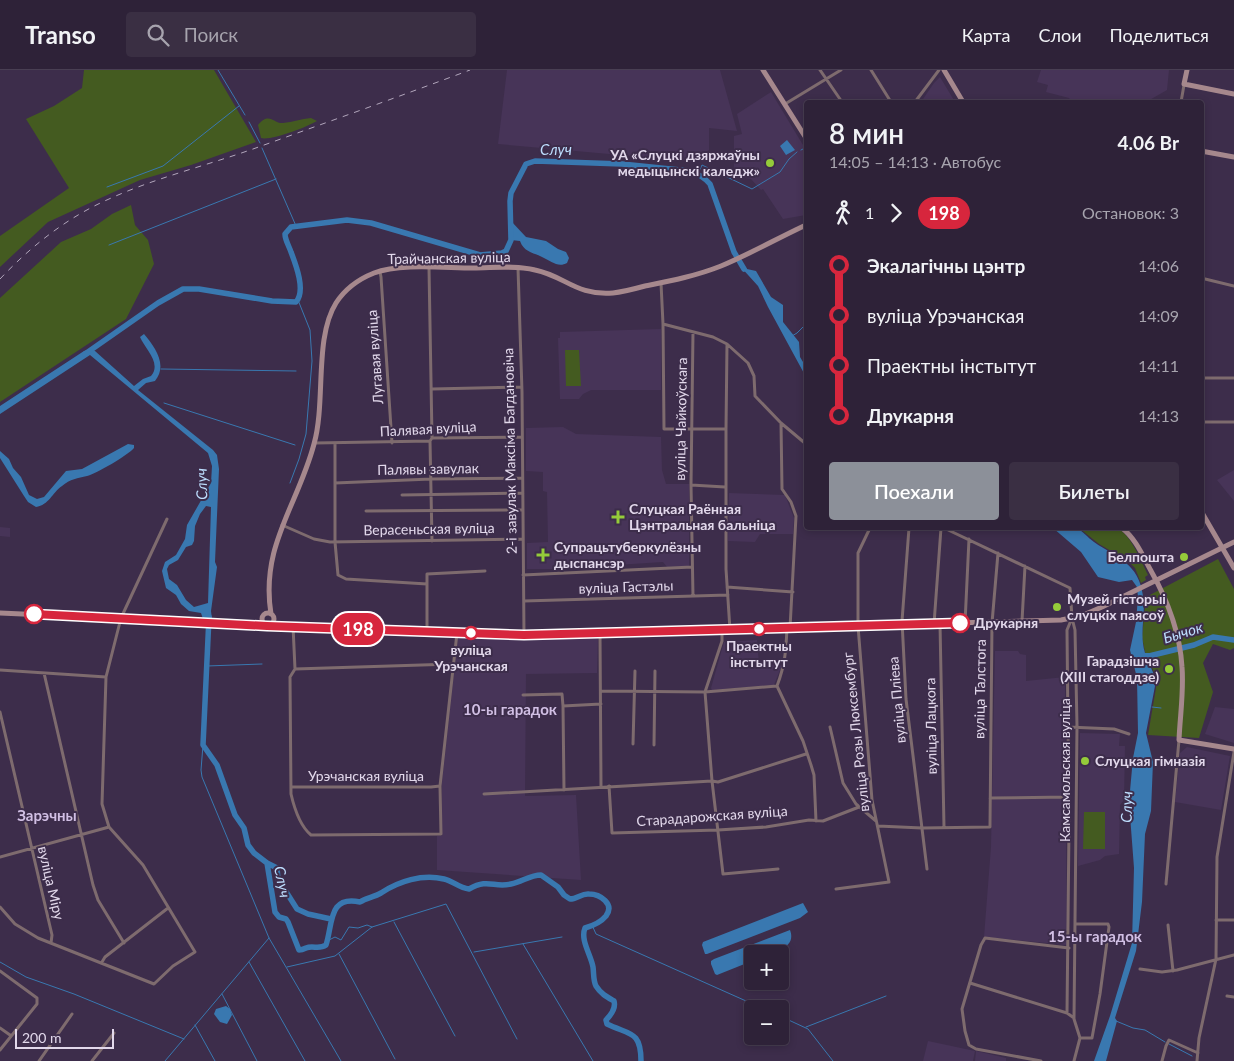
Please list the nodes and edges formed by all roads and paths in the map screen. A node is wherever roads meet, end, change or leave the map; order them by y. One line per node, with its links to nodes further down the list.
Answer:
1 (763, 70): 16 (main road)
2 (820, 70): 8 (street)
3 (841, 70): 8 (street)
4 (871, 70): 12 (street)
5 (939, 70): 13 (street)
6 (944, 70): 14 (main road)
7 (1187, 70): 9 (main road)
8 (826, 79): 11 (street); 16 (street)
9 (1184, 84): 10 (main road); 15 (street)
10 (1234, 94)
11 (841, 100)
12 (890, 100)
13 (916, 100)
14 (962, 100)
15 (1181, 100)
16 (785, 104): 17 (main road)
17 (804, 135)
18 (1204, 152): 19 (main road)
19 (1234, 157)
20 (804, 226): 25 (main road, Трайчанская вуліца)
21 (429, 268): 22 (main road, Трайчанская вуліца); 23 (main road, Трайчанская вуліца); 33 (street)
22 (518, 268): 25 (main road, Трайчанская вуліца); 32 (street, 2-і завулак Максіма Багдановіча)
23 (379, 271): 42 (main road, Трайчанская вуліца); 43 (street, Лугавая вуліца)
24 (1204, 279): 26 (street)
25 (661, 283): 27 (street)
26 (1234, 286)
27 (663, 324): 28 (street); 37 (street)
28 (693, 332): 29 (street); 37 (street, вуліца Чайкоўскага)
29 (727, 344): 36 (street); 38 (street)
30 (1204, 378): 31 (street)
31 (1234, 378)
32 (522, 387): 33 (street); 39 (street, 2-і завулак Максіма Багдановіча)
33 (432, 388): 40 (street)
34 (1204, 422): 35 (street)
35 (1234, 422)
36 (781, 423): 41 (street); 79 (street)
37 (692, 429): 38 (street); 48 (street, вуліца Чайкоўскага)
38 (726, 429): 49 (street)
39 (522, 437): 40 (street, Палявая вуліца); 45 (street, 2-і завулак Максіма Багдановіча)
40 (431, 440): 43 (street, Палявая вуліца); 46 (street)
41 (804, 442)
42 (315, 443): 44 (street, Палявая вуліца); 58 (main road, Трайчанская вуліца)
43 (392, 443): 44 (street, Палявая вуліца)
44 (335, 444): 47 (street)
45 (522, 478): 46 (street, Палявы завулак); 50 (street, 2-і завулак Максіма Багдановіча)
46 (430, 479): 47 (street, Палявы завулак); 52 (street)
47 (334, 483): 67 (street)
48 (691, 485): 49 (street); 72 (street, вуліца Чайкоўскага)
49 (725, 487): 78 (street)
50 (523, 493): 52 (street); 54 (street, 2-і завулак Максіма Багдановіча)
51 (402, 494): 52 (street)
52 (431, 494): 53 (street)
53 (431, 510): 54 (street); 55 (street); 66 (street)
54 (523, 510): 64 (street, 2-і завулак Максіма Багдановіча)
55 (366, 511)
56 (1204, 517): 69 (main road)
57 (167, 519): 87 (street)
58 (282, 525): 67 (street, Верасеньская вуліца); 82 (main road, Трайчанская вуліца)
59 (869, 530): 97 (street, вуліца Розы Люксембург)
60 (909, 530): 95 (street, вуліца Пліева)
61 (943, 530): 93 (street, вуліца Лацкога)
62 (947, 530): 65 (street)
63 (1124, 530): 76 (main road)
64 (523, 538): 66 (street, Верасеньская вуліца); 75 (street, 2-і завулак Максіма Багдановіча)
65 (969, 540): 70 (street); 90 (street)
66 (432, 541): 67 (street, Верасеньская вуліца)
67 (335, 542): 77 (street)
68 (1234, 542): 69 (main road)
69 (1222, 548): 73 (main road); 76 (main road)
70 (998, 553): 71 (street); 91 (street, вуліца Талстога)
71 (1025, 566): 88 (street); 89 (street)
72 (692, 567): 75 (street); 81 (street, вуліца Чайкоўскага)
73 (1234, 568)
74 (485, 571): 77 (street)
75 (524, 575): 83 (street, 2-і завулак Максіма Багдановіча)
76 (1157, 581): 88 (main road); 125 (main road)
77 (427, 584): 101 (street)
78 (727, 587): 79 (street); 80 (street)
79 (792, 592): 98 (street)
80 (728, 595): 81 (street, вуліца Гастэлы); 100 (street)
81 (693, 596): 83 (street, вуліца Гастэлы)
82 (269, 600): 85 (main road, Трайчанская вуліца); 86 (main road, Трайчанская вуліца)
83 (524, 601): 104 (street, 2-і завулак Максіма Багдановіча)
84 (0, 613): 87 (main road)
85 (264, 614): 86 (main road); 92 (main road); 94 (main road)
86 (273, 616): 94 (main road); 96 (main road)
87 (121, 618): 92 (main road); 111 (street)
88 (1072, 618): 89 (main road); 121 (street, Камсамольская вуліца); 123 (street, Камсамольская вуліца)
89 (1022, 622): 91 (main road)
90 (965, 623): 91 (main road); 93 (main road)
91 (992, 623): 138 (street, вуліца Талстога)
92 (245, 624): 94 (main road)
93 (937, 624): 95 (main road); 144 (street, вуліца Лацкога)
94 (267, 625): 96 (main road)
95 (902, 625): 97 (main road); 143 (street, вуліца Пліева)
96 (290, 626): 101 (main road); 106 (street, Урэчанская вуліца)
97 (858, 626): 98 (main road); 141 (street, вуліца Розы Люксембург)
98 (788, 628): 100 (main road); 112 (street)
99 (722, 630): 100 (main road); 103 (main road); 116 (street)
100 (730, 630)
101 (428, 632): 102 (main road)
102 (457, 633): 104 (main road); 105 (street)
103 (600, 634): 104 (main road); 113 (street)
104 (524, 635)
105 (453, 664): 106 (street); 131 (street)
106 (294, 669): 133 (street, Урэчанская вуліца)
107 (0, 670): 110 (street)
108 (635, 671): 114 (street)
109 (655, 671): 115 (street)
110 (44, 673): 111 (street); 146 (street)
111 (106, 678): 142 (street)
112 (776, 686): 116 (street); 129 (street)
113 (600, 691): 114 (street); 118 (street)
114 (634, 692): 115 (street); 126 (street)
115 (654, 692): 116 (street); 127 (street)
116 (705, 692): 130 (street)
117 (523, 695): 119 (street)
118 (600, 704): 119 (street); 134 (street)
119 (563, 706): 135 (street)
120 (0, 712): 147 (street, вуліца Міру)
121 (1077, 726): 123 (street); 124 (street); 157 (street, Камсамольская вуліца)
122 (830, 727): 139 (street)
123 (1068, 727): 137 (street, Камсамольская вуліца)
124 (1129, 734)
125 (1179, 740): 128 (main road); 151 (street)
126 (633, 744)
127 (654, 745)
128 (1234, 751): 155 (street)
129 (806, 754): 130 (street); 140 (street)
130 (712, 781): 132 (street); 145 (street)
131 (440, 786): 133 (street, Урэчанская вуліца); 133 (street, Урэчанская вуліца)
132 (609, 786): 134 (street); 145 (street, Старадарожская вуліца)
133 (291, 787)
134 (601, 787): 135 (street)
135 (564, 790): 136 (street)
136 (484, 794)
137 (1068, 797): 138 (street); 161 (street, Камсамольская вуліца)
138 (990, 798): 144 (street, вуліца Талстога)
139 (859, 807): 140 (street, Старадарожская вуліца); 141 (street)
140 (816, 821): 145 (street, Старадарожская вуліца)
141 (877, 824): 143 (street); 152 (street, вуліца Розы Люксембург)
142 (109, 827): 146 (street); 154 (street)
143 (922, 828): 144 (street); 149 (street, вуліца Пліева)
144 (944, 828)
145 (718, 830): 150 (street)
146 (82, 835): 147 (street); 160 (street)
147 (32, 848): 148 (street); 159 (street, вуліца Міру)
148 (0, 857)
149 (927, 869)
150 (778, 870)
151 (1166, 884)
152 (836, 888)
153 (0, 907): 159 (street)
154 (168, 908): 160 (street); 164 (street)
155 (1216, 920): 156 (street); 163 (street)
156 (1234, 920)
157 (1075, 924): 173 (street, Камсамольская вуліца); 177 (street)
158 (1168, 925): 167 (street)
159 (50, 943): 164 (street)
160 (124, 943): 164 (street)
161 (1069, 948): 168 (street); 171 (street, Камсамольская вуліца)
162 (1234, 955): 163 (street)
163 (1216, 959): 167 (street); 179 (street)
164 (102, 962)
165 (1140, 969): 167 (street)
166 (0, 971): 176 (street)
167 (1173, 971)
168 (970, 983): 171 (street); 182 (street)
169 (1227, 996): 170 (street)
170 (1234, 997)
171 (1067, 1013): 173 (street)
172 (72, 1014): 180 (street)
173 (1074, 1019): 177 (street)
174 (0, 1028): 176 (street)
175 (114, 1033): 181 (street)
176 (10, 1036): 178 (street)
177 (1080, 1038): 183 (street)
178 (0, 1050)
179 (1198, 1053): 184 (street); 185 (street)
180 (39, 1061)
181 (92, 1061)
182 (1041, 1061)
183 (1074, 1061)
184 (1162, 1061)
185 (1197, 1061)

